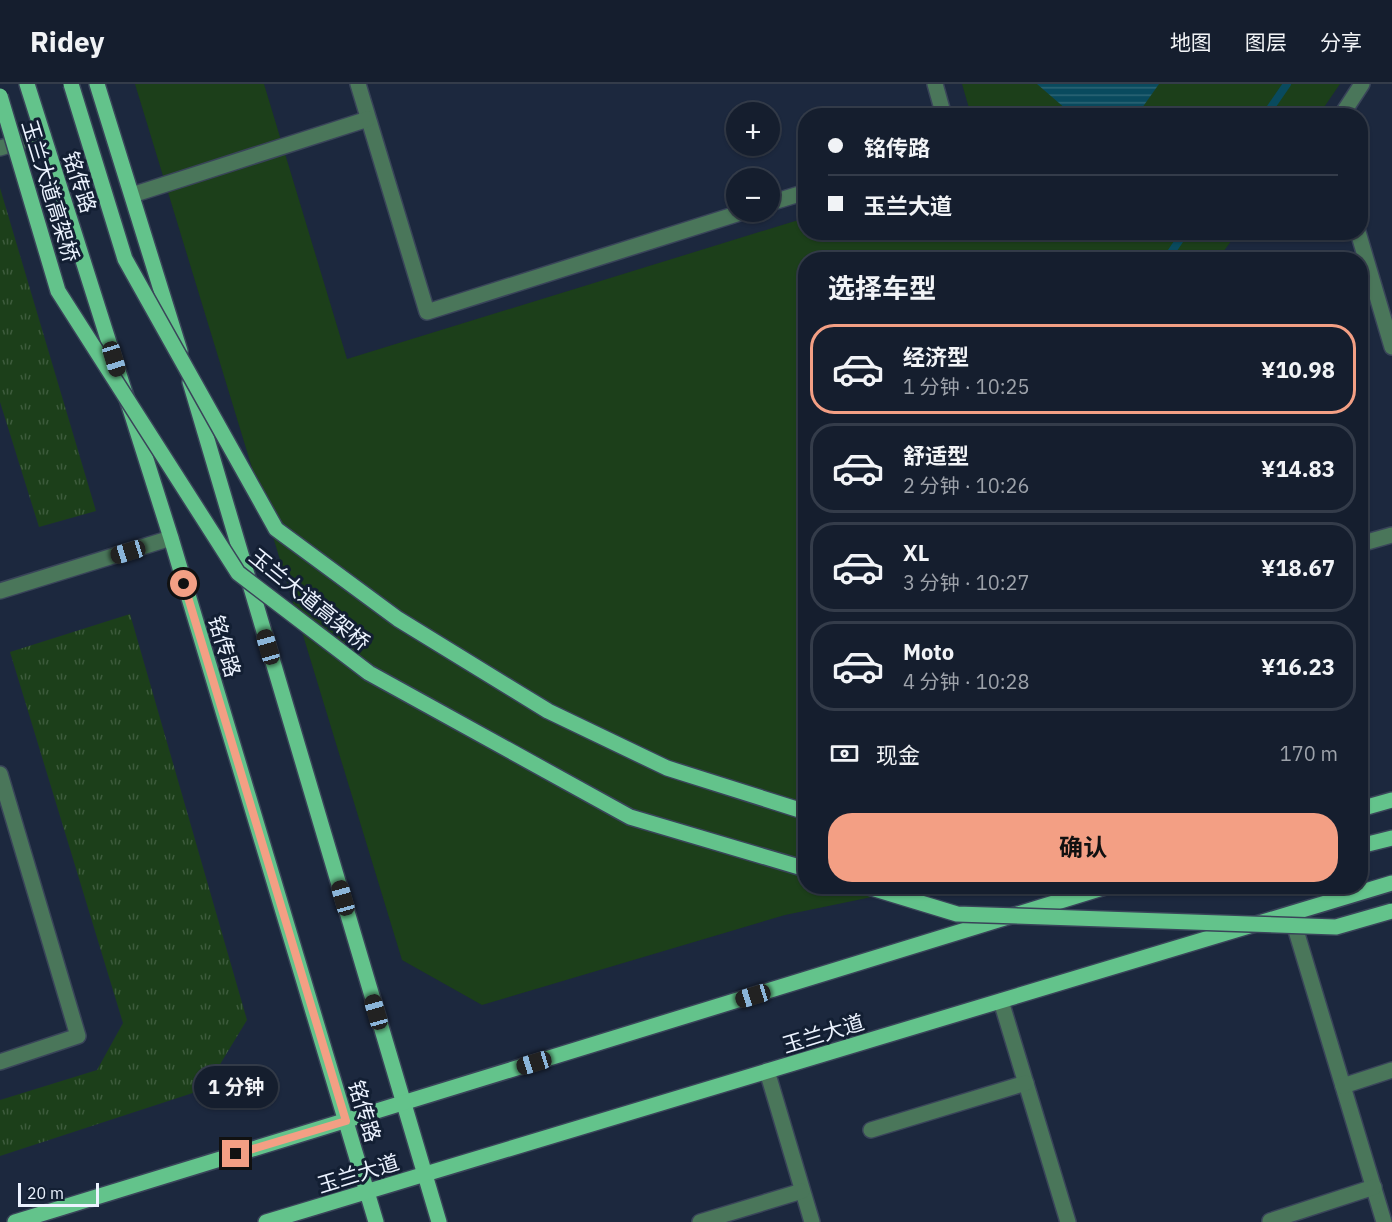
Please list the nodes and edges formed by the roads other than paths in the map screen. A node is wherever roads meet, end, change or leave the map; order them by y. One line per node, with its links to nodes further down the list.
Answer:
1 (27, 84): 11 (main road, 铭传路)
2 (71, 84): 26 (main road, 玉兰大道高架桥, bridge)
3 (97, 84): 14 (main road, 铭传路)
4 (358, 84): 10 (lane)
5 (935, 84): 8 (lane)
6 (1362, 84): 9 (lane)
7 (0, 96): 29 (main road, 玉兰大道高架桥, bridge)
8 (942, 108)
9 (1346, 108)
10 (368, 119): 14 (lane); 16 (lane)
11 (43, 135): 12 (lane); 20 (main road, 铭传路)
12 (0, 148)
13 (798, 194): 15 (lane)
14 (132, 195): 43 (main road, 铭传路)
15 (780, 200)
16 (726, 217)
17 (1368, 266): 18 (lane)
18 (1392, 346)
19 (1392, 535): 21 (lane)
20 (171, 538): 22 (lane); 44 (main road, 铭传路)
21 (1368, 542)
22 (0, 591)
23 (0, 774): 38 (lane)
24 (1392, 800): 25 (main road)
25 (1368, 807)
26 (798, 809)
27 (1392, 838): 28 (main road)
28 (1368, 844)
29 (798, 867)
30 (1392, 883): 31 (main road, 玉兰大道)
31 (1368, 890)
32 (891, 894): 35 (main road, bridge)
33 (1083, 894): 43 (main road)
34 (1356, 894): 36 (main road, 玉兰大道)
35 (1392, 911)
36 (1291, 914): 37 (main road, 玉兰大道); 42 (lane)
37 (1001, 1001): 40 (main road, 玉兰大道); 41 (lane)
38 (0, 1062)
39 (1392, 1070): 42 (lane)
40 (767, 1071): 46 (main road, 玉兰大道); 49 (lane)
41 (1026, 1083): 45 (lane); 57 (lane)
42 (1343, 1086): 47 (lane)
43 (404, 1103): 44 (main road); 46 (main road, 铭传路)
44 (346, 1121): 48 (main road, 铭传路); 51 (main road)
45 (871, 1130)
46 (425, 1174): 48 (main road, 玉兰大道); 54 (main road, 铭传路)
47 (1374, 1187): 50 (lane); 58 (lane)
48 (367, 1191): 52 (main road, 玉兰大道); 53 (main road, 铭传路)
49 (802, 1191): 55 (lane); 56 (lane)
50 (1270, 1221)
51 (15, 1222)
52 (266, 1222)
53 (376, 1222)
54 (439, 1222)
55 (700, 1222)
56 (812, 1222)
57 (1068, 1222)
58 (1384, 1222)

